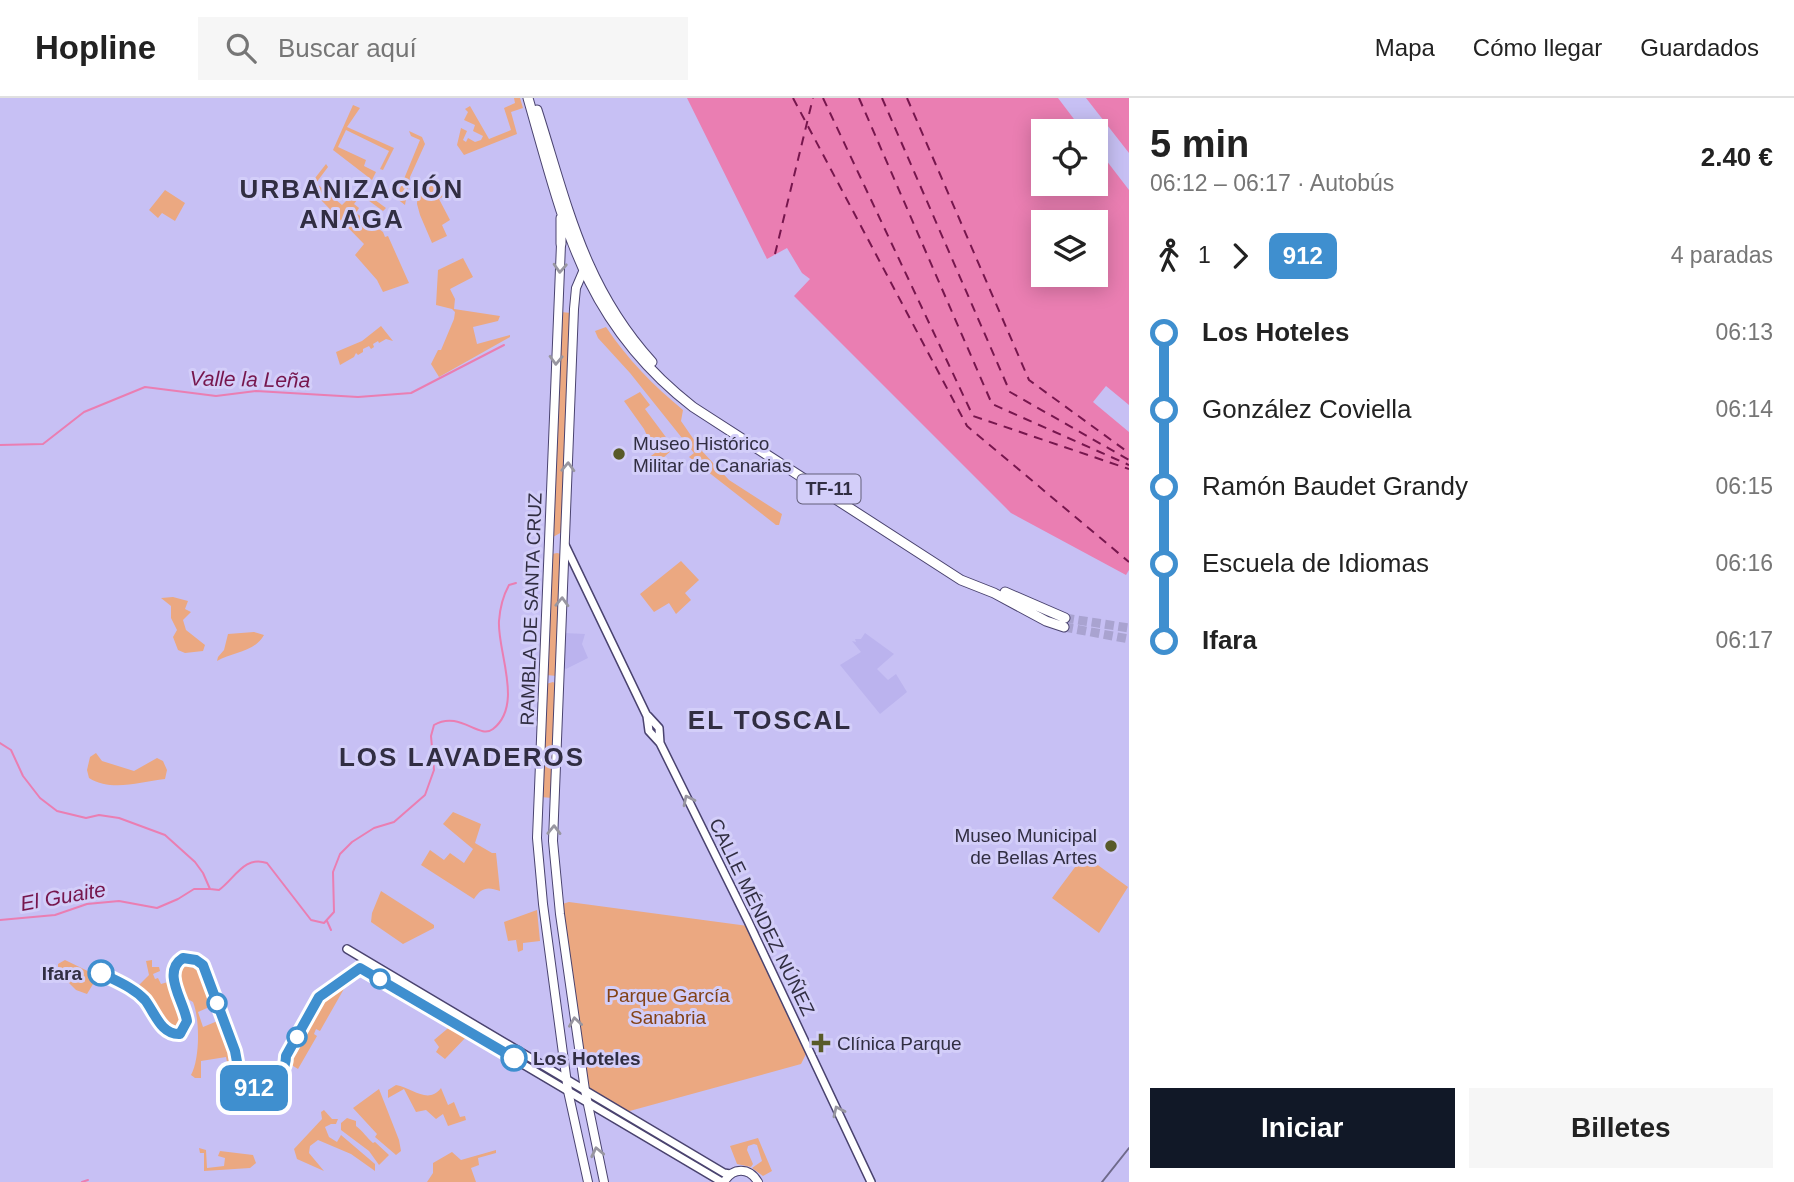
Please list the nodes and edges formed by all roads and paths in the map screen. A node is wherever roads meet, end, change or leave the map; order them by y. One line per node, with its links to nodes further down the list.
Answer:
1 (528, 98): 3 (main road, TF-11)
2 (534, 98): 4 (main road, TF-11)
3 (540, 142): 4 (main road); 5 (main road, TF-11)
4 (555, 173): 6 (main road, TF-11)
5 (565, 241): 6 (main road, TF-11); 8 (main road, RAMBLA DE SANTA CRUZ, one-way to 8)
6 (585, 267): 7 (main road, RAMBLA DE SANTA CRUZ, one-way to 6); 9 (main road, TF-11); 9 (main road, TF-11)
7 (565, 543): 8 (main road); 8 (main road); 11 (main road, RAMBLA DE SANTA CRUZ, one-way to 7); 13 (street, CALLE MÉNDEZ NÚÑEZ)
8 (549, 545): 12 (main road, RAMBLA DE SANTA CRUZ)
9 (962, 578): 10 (main road, TF-11)
10 (1065, 622)
11 (559, 680): 12 (main road); 15 (main road, RAMBLA DE SANTA CRUZ, one-way to 11)
12 (543, 681): 16 (main road, RAMBLA DE SANTA CRUZ)
13 (647, 716): 14 (street, CALLE MÉNDEZ NÚÑEZ); 14 (street, CALLE MÉNDEZ NÚÑEZ)
14 (660, 743): 29 (street, CALLE MÉNDEZ NÚÑEZ, one-way to 14)
15 (559, 898): 16 (main road); 20 (main road, RAMBLA DE SANTA CRUZ, one-way to 15)
16 (543, 905): 19 (main road, RAMBLA DE SANTA CRUZ)
17 (347, 949): 19 (street)
18 (360, 968): 21 (street)
19 (567, 1080): 20 (street); 21 (main road, RAMBLA DE SANTA CRUZ)
20 (585, 1090): 22 (main road, RAMBLA DE SANTA CRUZ); 25 (street)
21 (568, 1091): 22 (street); 24 (main road, RAMBLA DE SANTA CRUZ)
22 (587, 1102): 23 (main road, RAMBLA DE SANTA CRUZ); 25 (street)
23 (592, 1129): 24 (main road); 27 (main road, RAMBLA DE SANTA CRUZ, one-way to 23)
24 (576, 1131): 26 (main road, RAMBLA DE SANTA CRUZ)
25 (725, 1179): 28 (main road)
26 (588, 1182)
27 (604, 1182)
28 (758, 1182)
29 (872, 1182)

